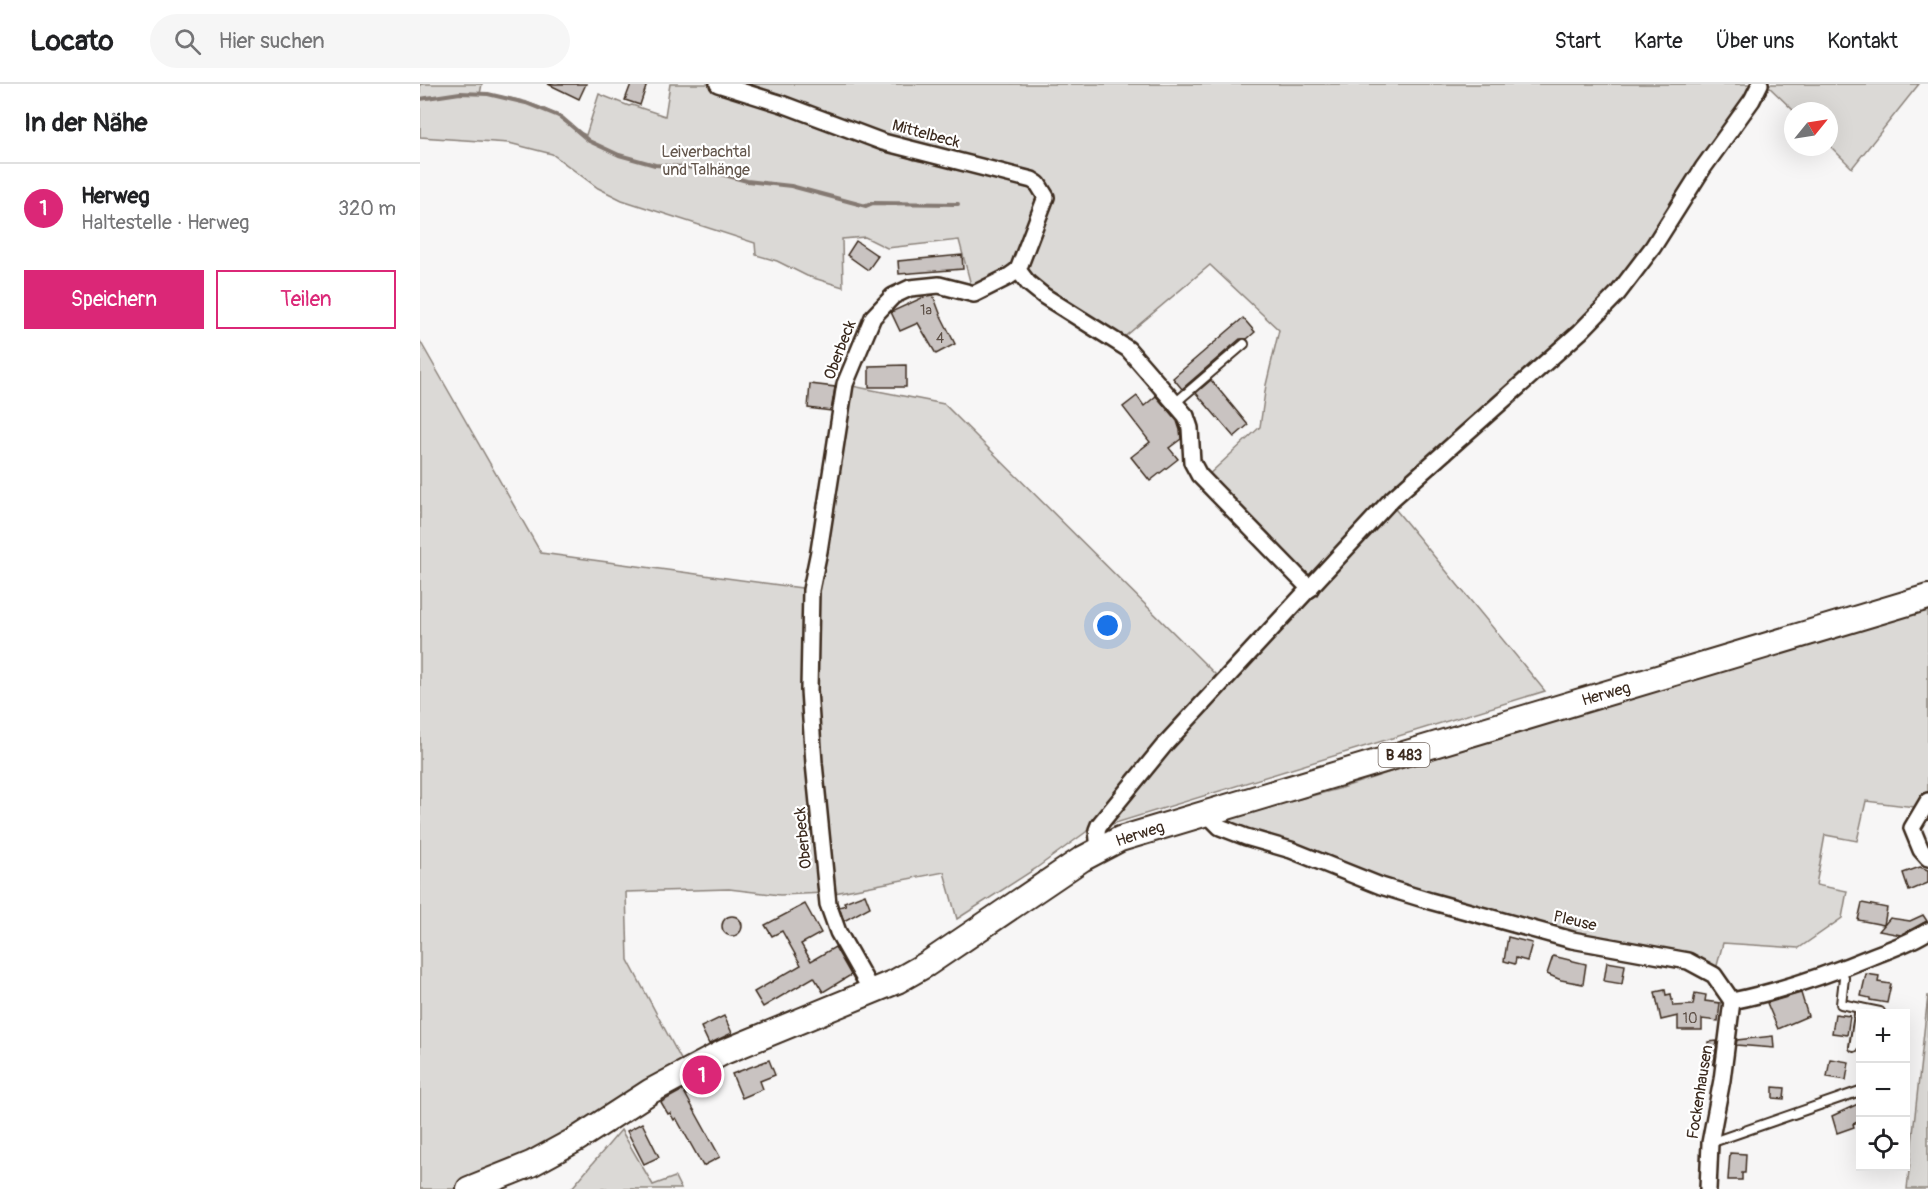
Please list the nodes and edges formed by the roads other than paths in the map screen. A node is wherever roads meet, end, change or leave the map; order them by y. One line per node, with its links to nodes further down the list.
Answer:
1 (718, 84): 3 (street, Mittelbeck)
2 (1760, 84): 6 (street)
3 (1018, 270): 5 (street); 14 (street, Oberbeck)
4 (1244, 344): 5 (lane)
5 (1175, 403): 6 (street)
6 (1310, 590): 10 (street)
7 (1928, 597): 9 (main road, Herweg / B 483)
8 (1928, 801): 11 (street)
9 (1206, 813): 10 (main road, Herweg / B 483); 15 (street, Pleuse)
10 (1099, 849): 14 (main road, Herweg / B 483)
11 (1928, 858)
12 (1928, 931): 13 (street)
13 (1842, 968): 15 (street); 16 (lane)
14 (872, 992): 21 (main road, Herweg / B 483)
15 (1732, 1001): 20 (street, Fockenhausen)
16 (1860, 1008): 17 (lane); 18 (lane)
17 (1865, 1009)
18 (1854, 1047)
19 (1856, 1092): 20 (lane)
20 (1710, 1143): 22 (street, Fockenhausen)
21 (469, 1189)
22 (1708, 1189)

